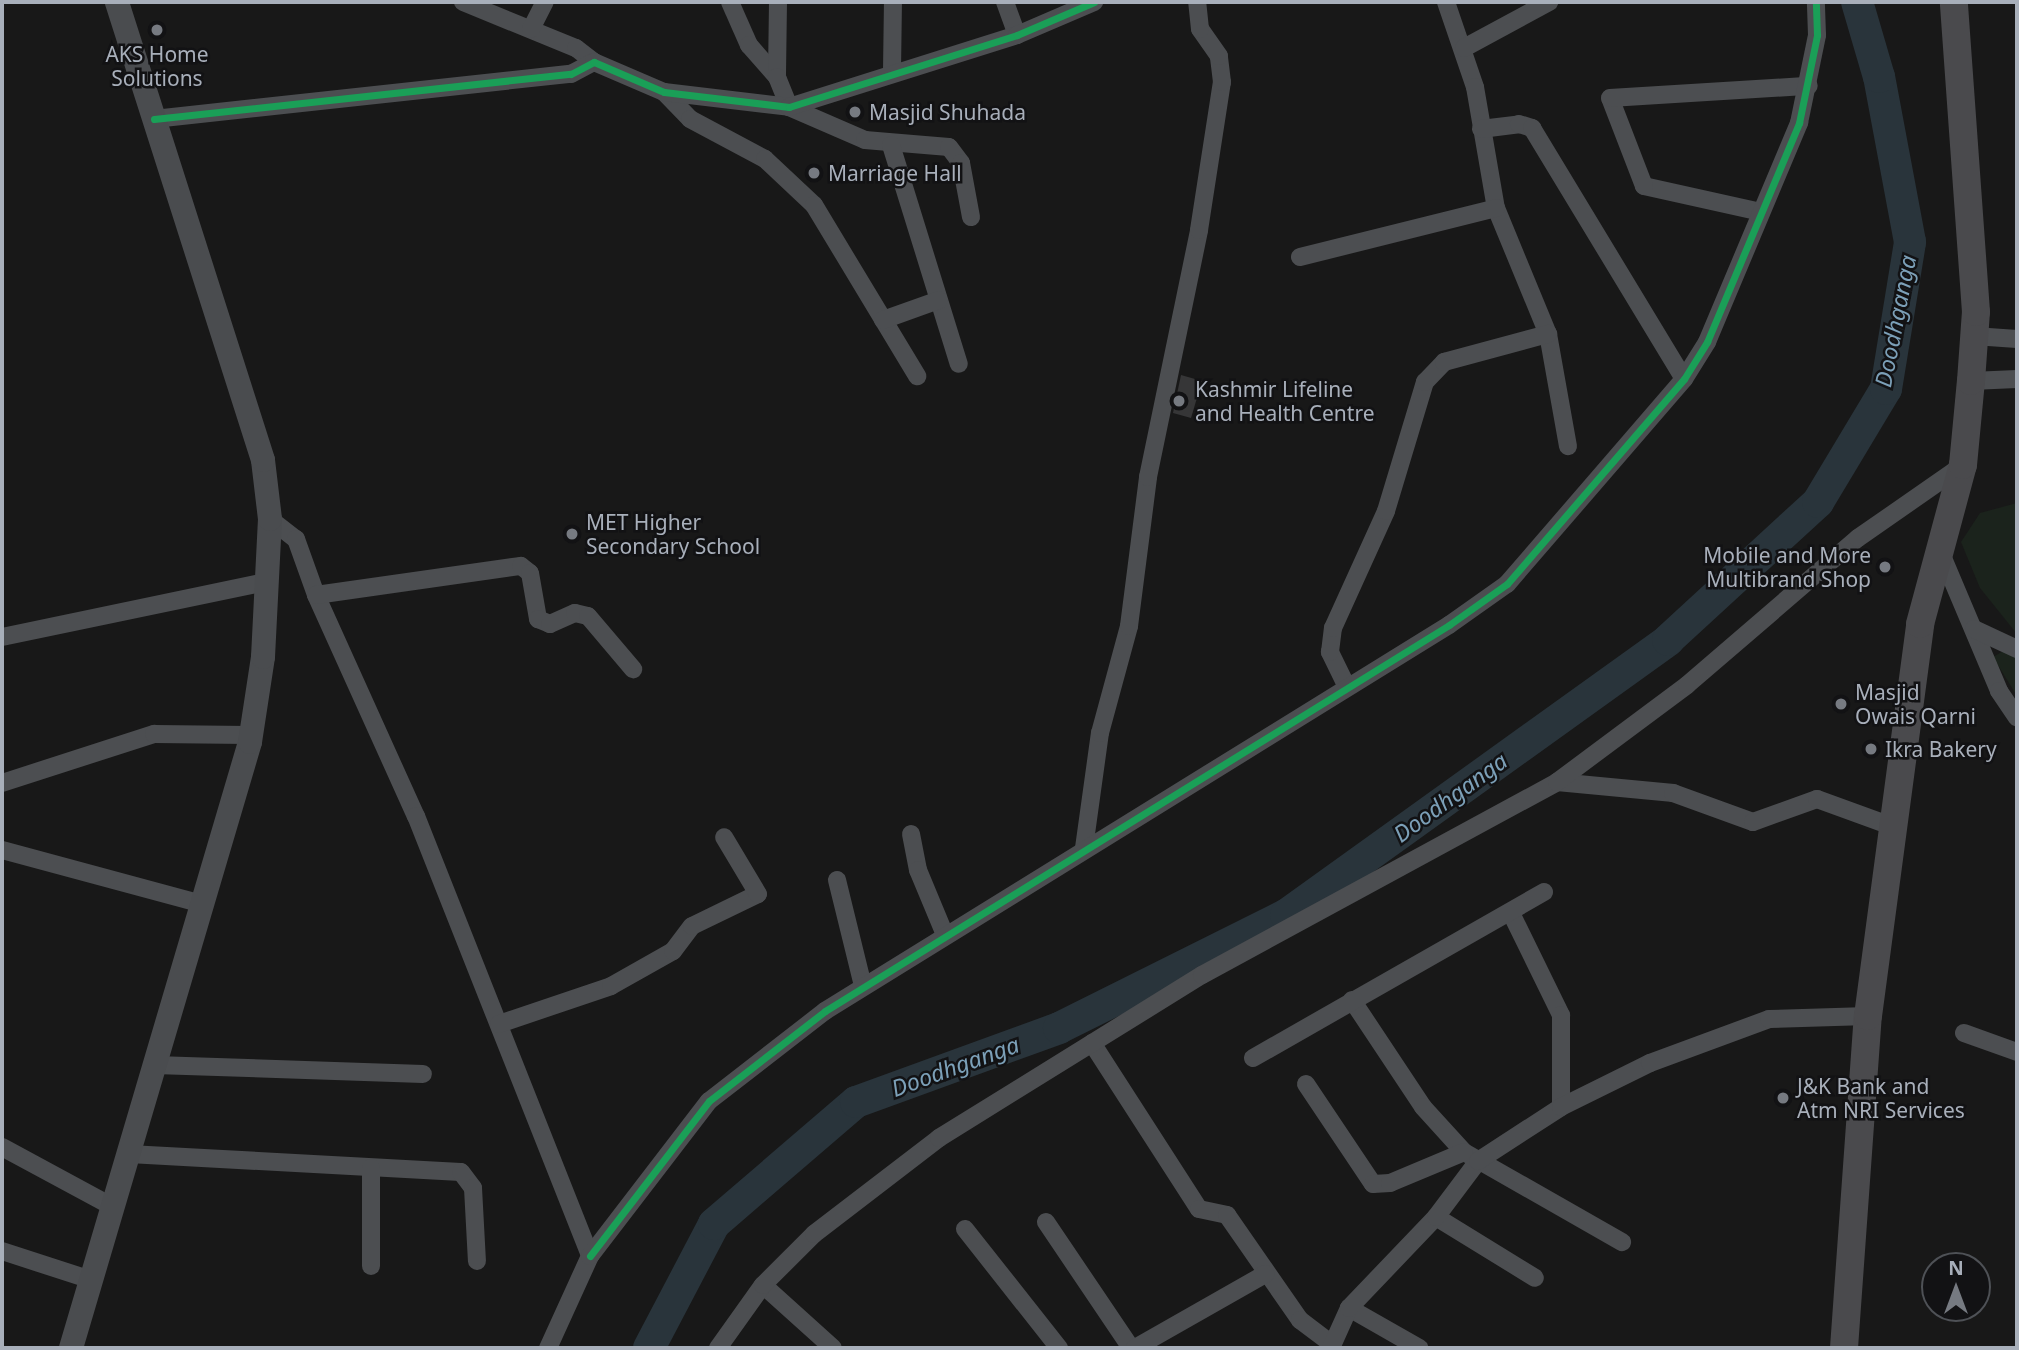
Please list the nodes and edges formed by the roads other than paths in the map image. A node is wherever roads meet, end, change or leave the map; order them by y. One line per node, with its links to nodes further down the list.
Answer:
1 (117, 2): 23 (main road)
2 (463, 2): 14 (street)
3 (545, 2): 14 (street)
4 (730, 2): 19 (street)
5 (778, 2): 19 (street)
6 (893, 2): 18 (street)
7 (1005, 2): 15 (street)
8 (1094, 2): 15 (street)
9 (1198, 2): 58 (street)
10 (1446, 2): 16 (street)
11 (1549, 2): 16 (street)
12 (1816, 2): 20 (street)
13 (1954, 2): 33 (main road)
14 (531, 29): 17 (street)
15 (1017, 35): 18 (street)
16 (1464, 48): 24 (street)
17 (594, 62): 21 (street); 23 (street)
18 (892, 71): 22 (street)
19 (777, 77): 22 (street)
20 (1809, 86): 27 (street); 27 (street)
21 (664, 92): 22 (street); 31 (street)
22 (789, 107): 25 (street)
23 (154, 119): 42 (main road)
24 (1481, 129): 26 (street); 37 (street)
25 (891, 145): 28 (street); 30 (street)
26 (1496, 208): 29 (street); 32 (street)
27 (1761, 212): 37 (street)
28 (971, 217)
29 (1300, 257)
30 (939, 300): 31 (street); 35 (street)
31 (883, 320): 36 (street)
32 (1548, 334): 40 (street); 50 (street)
33 (1974, 336): 34 (street); 39 (main road)
34 (2017, 339)
35 (959, 364)
36 (917, 376)
37 (1684, 379): 50 (street)
38 (2017, 379): 39 (street)
39 (1971, 381): 41 (main road)
40 (1568, 446)
41 (1963, 466): 43 (main road); 53 (street)
42 (270, 519): 44 (main road); 45 (street)
43 (1940, 551): 46 (street); 55 (main road)
44 (265, 582): 47 (street); 52 (main road)
45 (316, 595): 49 (street); 68 (street)
46 (1974, 629): 48 (street); 51 (street)
47 (2, 638)
48 (2017, 649)
49 (633, 669)
50 (1346, 685): 58 (street)
51 (2017, 719)
52 (249, 735): 54 (street); 62 (main road)
53 (1557, 782): 55 (street); 70 (street)
54 (2, 783)
55 (1894, 827): 67 (main road)
56 (911, 834): 64 (street)
57 (724, 837): 68 (street)
58 (1084, 848): 64 (street)
59 (2, 850): 62 (street)
60 (837, 880): 65 (street)
61 (1544, 892): 63 (street)
62 (202, 904): 73 (main road)
63 (1511, 913): 66 (street); 76 (street)
64 (945, 935): 65 (street)
65 (863, 986): 87 (street)
66 (1352, 1000): 72 (street); 79 (street)
67 (1868, 1016): 76 (street); 103 (main road)
68 (499, 1024): 87 (street)
69 (1964, 1033): 71 (street)
70 (1092, 1043): 90 (street); 93 (street)
71 (2017, 1052)
72 (1253, 1058)
73 (155, 1065): 74 (street); 78 (main road)
74 (423, 1074)
75 (1306, 1084): 79 (street)
76 (1561, 1107): 79 (street)
77 (2, 1147): 81 (street)
78 (129, 1154): 80 (street); 81 (main road)
79 (1471, 1157): 82 (street); 85 (street)
80 (371, 1168): 88 (street); 89 (street)
81 (113, 1207): 92 (main road)
82 (1436, 1217): 91 (street); 94 (street)
83 (1046, 1222): 101 (street)
84 (965, 1229): 100 (street)
85 (1622, 1242)
86 (2, 1251): 92 (street)
87 (590, 1256): 97 (street)
88 (477, 1261)
89 (371, 1266)
90 (1265, 1273): 95 (street); 101 (street)
91 (1535, 1278)
92 (91, 1280): 96 (main road)
93 (764, 1285): 98 (street); 99 (street)
94 (1349, 1308): 95 (street); 102 (street)
95 (1331, 1346)
96 (71, 1348)
97 (548, 1348)
98 (718, 1348)
99 (834, 1348)
100 (1059, 1348)
101 (1133, 1348)
102 (1419, 1348)
103 (1844, 1348)

